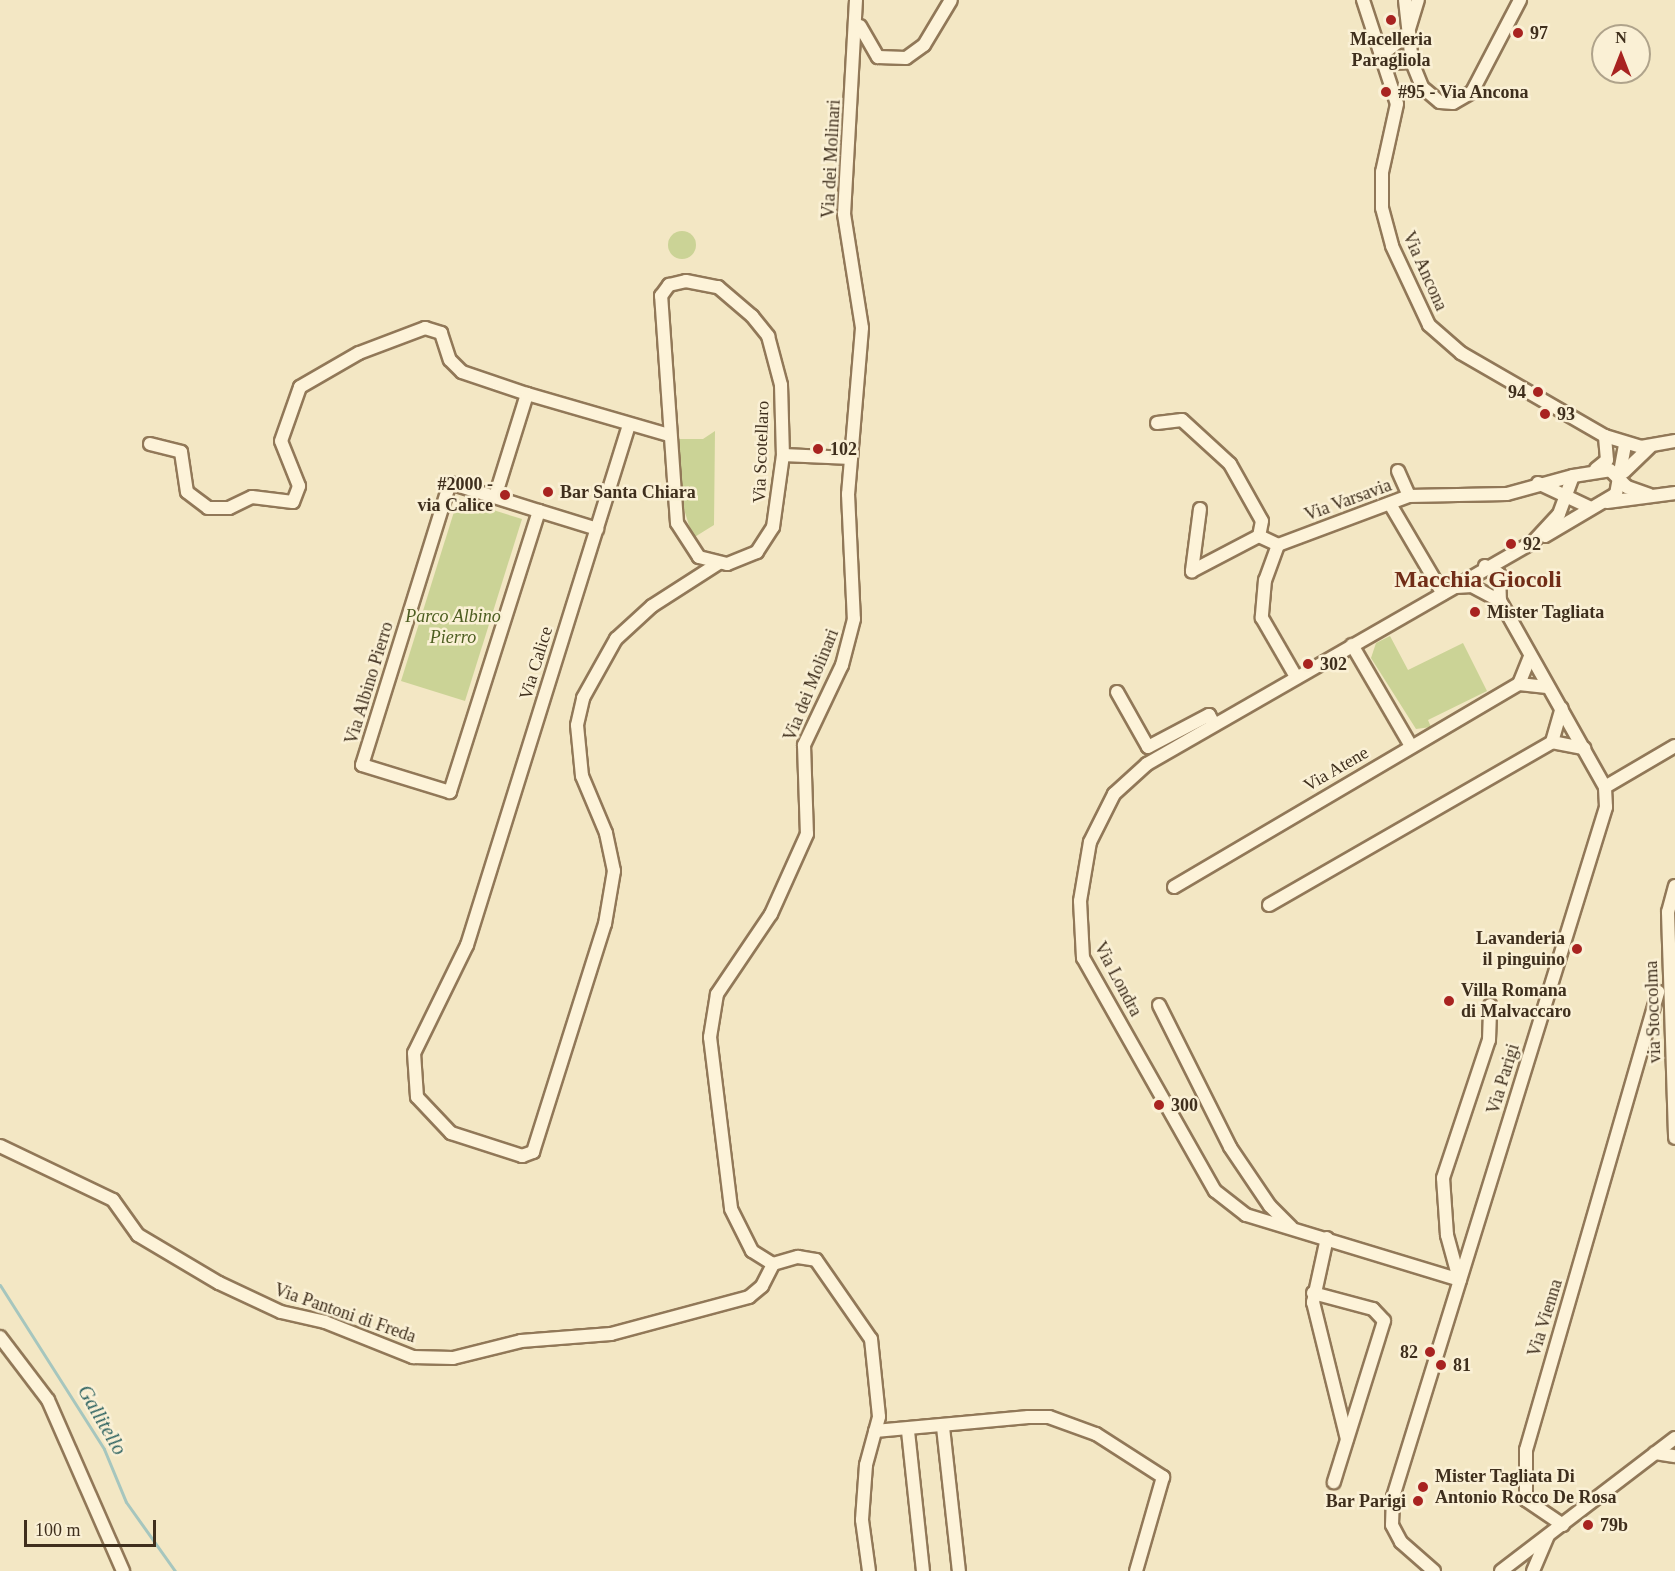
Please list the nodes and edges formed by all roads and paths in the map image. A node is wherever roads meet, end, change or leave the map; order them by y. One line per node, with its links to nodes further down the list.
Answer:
1 (856, 0): 7 (street, Via dei Molinari)
2 (951, 0): 7 (street)
3 (1363, 0): 9 (street)
4 (1405, 0): 8 (street)
5 (1419, 0): 8 (street)
6 (1520, 0): 13 (street)
7 (858, 22): 24 (street, Via dei Molinari)
8 (1409, 33): 10 (street); 11 (street)
9 (1373, 38): 10 (street); 12 (street)
10 (1395, 42): 12 (street)
11 (1412, 46): 12 (street); 13 (street)
12 (1386, 60): 13 (street); 18 (street, Via Ancona)
13 (1412, 62)
14 (527, 394): 16 (street); 20 (street); 34 (street)
15 (1156, 423): 42 (street)
16 (629, 425): 17 (street); 41 (street, Via Calice)
17 (669, 435): 23 (street, Via Scotellaro); 46 (street, Via Scotellaro)
18 (1605, 436): 21 (street, Via Ancona); 25 (street)
19 (1675, 441): 22 (street, Via Ancona)
20 (150, 444)
21 (1624, 445): 22 (street, Via Ancona); 25 (street); 29 (street)
22 (1650, 447): 29 (street)
23 (783, 455): 24 (street); 46 (street, Via Scotellaro)
24 (851, 458): 75 (street, Via dei Molinari)
25 (1607, 460): 26 (street)
26 (1596, 469): 28 (street); 29 (street)
27 (1398, 471): 33 (street)
28 (1573, 476): 30 (street); 35 (street)
29 (1623, 476): 32 (street); 36 (street)
30 (1537, 483): 33 (street, Via Varsavia); 35 (street)
31 (1675, 493): 32 (street)
32 (1650, 495): 36 (street)
33 (1409, 496): 37 (street, Via Varsavia)
34 (495, 497): 40 (street, Via Albino Pierro); 40 (street, Via Albino Pierro)
35 (1566, 498): 38 (street); 43 (street)
36 (1603, 502): 38 (street)
37 (1390, 504): 44 (street, Via Varsavia); 50 (street)
38 (1588, 507): 43 (street)
39 (1200, 509): 42 (street)
40 (539, 511): 41 (street)
41 (597, 529): 46 (street, Via Calice)
42 (1260, 536): 44 (street)
43 (1533, 542): 45 (street)
44 (1278, 545): 54 (street)
45 (1509, 553): 47 (street); 48 (street)
46 (719, 563)
47 (1485, 566): 48 (street); 50 (street, Via Londra)
48 (1498, 579): 49 (street); 51 (street)
49 (1480, 588): 50 (street); 51 (street)
50 (1448, 591): 52 (street, Via Londra)
51 (1500, 601): 53 (street)
52 (1352, 645): 54 (street, Via Londra); 61 (street)
53 (1530, 657): 55 (street); 56 (street)
54 (1296, 677): 59 (street, Via Londra)
55 (1519, 684): 56 (street); 61 (street, Via Atene)
56 (1547, 687): 58 (street)
57 (1117, 692): 59 (street)
58 (1562, 708): 60 (street); 63 (street)
59 (1214, 724): 73 (street, Via Londra)
60 (1552, 742): 63 (street); 67 (street)
61 (1411, 746): 66 (street, Via Atene)
62 (1675, 746): 64 (street)
63 (1584, 748): 64 (street)
64 (1605, 786): 76 (street, Via Parigi)
65 (1675, 886): 71 (street, via Stoccolma)
66 (1174, 887)
67 (1269, 905)
68 (1658, 992): 87 (street, Via Vienna)
69 (1159, 1005): 73 (street)
70 (1490, 1005): 76 (street)
71 (1675, 1138)
72 (0, 1146): 75 (street, Via Pantoni di Freda)
73 (1294, 1230): 74 (street, Via Londra)
74 (1326, 1238): 76 (street, Via Londra); 77 (street)
75 (773, 1264): 80 (street)
76 (1460, 1280): 95 (street, Via Parigi)
77 (1313, 1293): 83 (street); 83 (street)
78 (0, 1337): 90 (street)
79 (943, 1427): 81 (street); 93 (street); 94 (street)
80 (875, 1431): 81 (street); 91 (street)
81 (908, 1431): 92 (street)
82 (1675, 1438): 84 (street)
83 (1347, 1440): 86 (street)
84 (1655, 1453): 85 (street); 87 (street)
85 (1675, 1456)
86 (1334, 1482)
87 (1563, 1525): 88 (street)
88 (1548, 1536): 89 (street); 98 (street)
89 (1520, 1557): 96 (street); 97 (street); 98 (street)
90 (123, 1571)
91 (869, 1571)
92 (923, 1571)
93 (959, 1571)
94 (1136, 1571)
95 (1434, 1571)
96 (1501, 1571)
97 (1517, 1571)
98 (1532, 1571)

